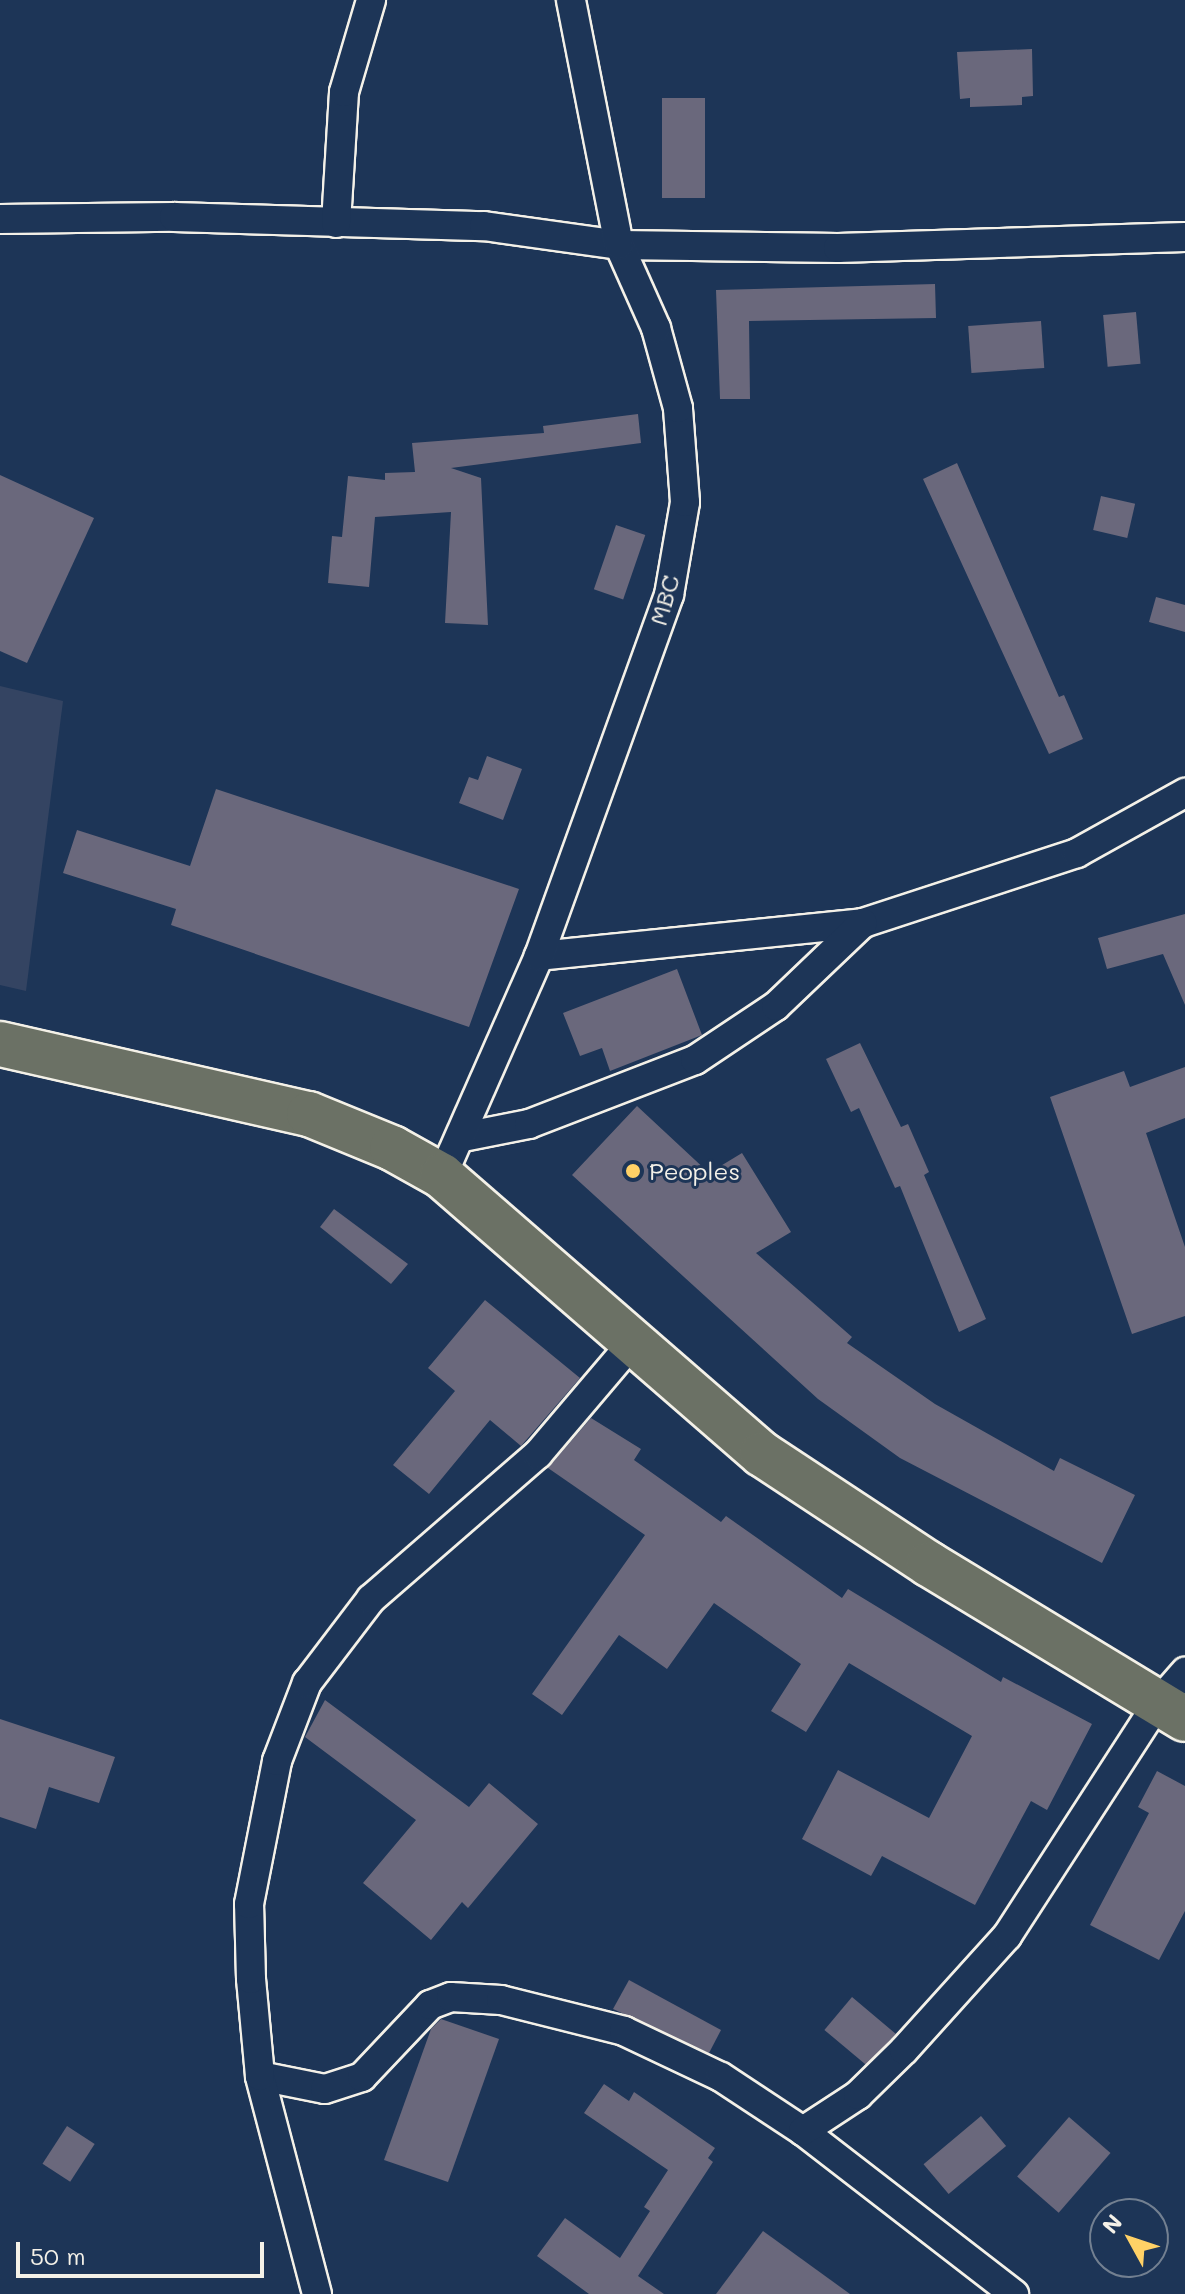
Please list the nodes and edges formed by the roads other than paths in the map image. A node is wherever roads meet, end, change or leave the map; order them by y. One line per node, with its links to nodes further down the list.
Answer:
1 (371, 0): 4 (street)
2 (571, 0): 6 (street, MBC)
3 (0, 219): 4 (street)
4 (336, 223): 6 (street)
5 (1185, 237): 6 (street)
6 (619, 245): 9 (street, MBC)
7 (1185, 793): 8 (street)
8 (863, 923): 9 (street); 11 (street)
9 (539, 956): 11 (street, MBC)
10 (0, 1044): 12 (main road)
11 (463, 1137): 12 (street, MBC)
12 (442, 1176): 13 (main road)
13 (632, 1343): 14 (main road); 15 (street)
14 (1176, 1698): 16 (street)
15 (260, 2076): 16 (street); 17 (street)
16 (803, 2131): 18 (street)
17 (317, 2294)
18 (1014, 2294)

